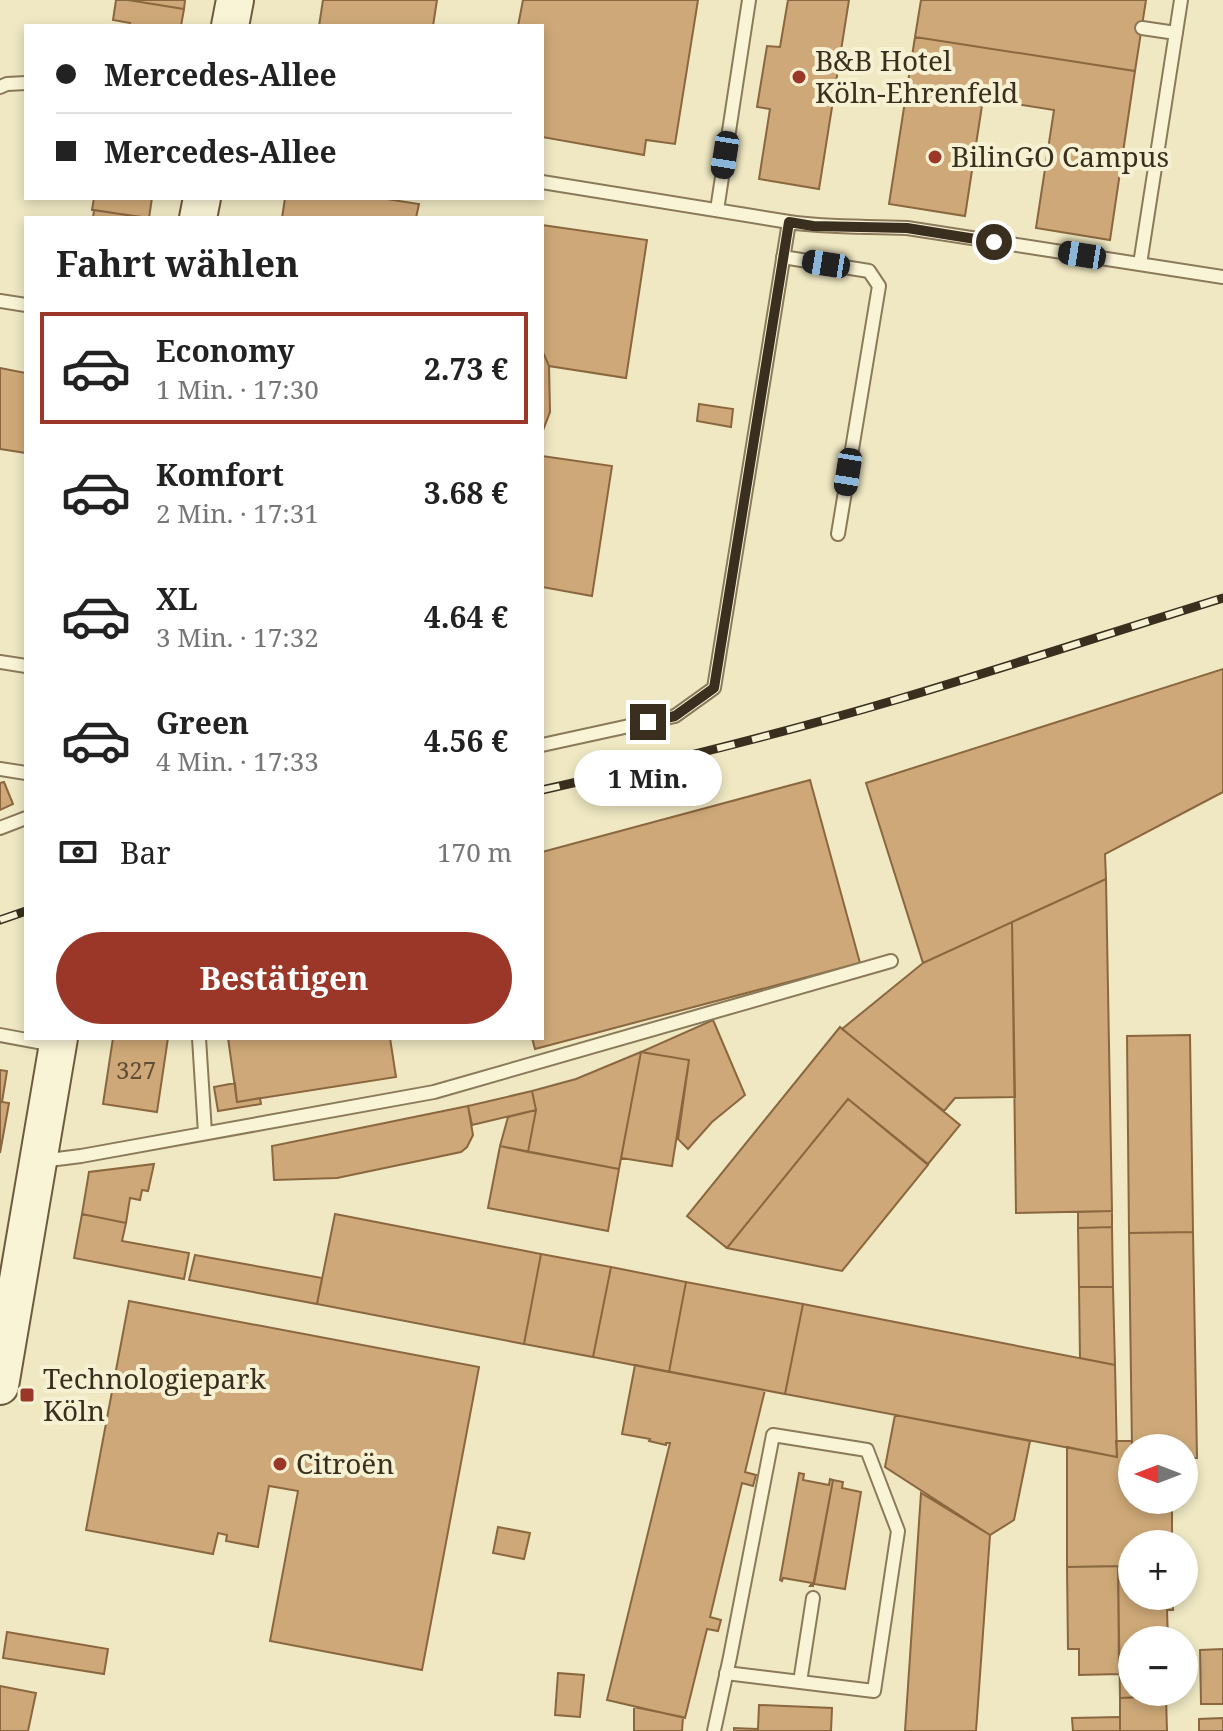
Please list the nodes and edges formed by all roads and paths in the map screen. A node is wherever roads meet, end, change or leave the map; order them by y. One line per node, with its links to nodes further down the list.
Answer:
1 (235, 0): 4 (main road)
2 (749, 0): 10 (lane)
3 (1181, 0): 6 (lane)
4 (230, 24)
5 (1142, 28): 6 (lane)
6 (1176, 33): 13 (lane)
7 (24, 83): 8 (lane)
8 (0, 87)
9 (544, 182): 10 (lane)
10 (717, 210): 11 (lane)
11 (789, 222): 12 (lane); 13 (lane)
12 (783, 257): 17 (lane); 20 (lane)
13 (1140, 264): 14 (lane)
14 (1223, 277)
15 (0, 301): 16 (lane)
16 (24, 305)
17 (838, 534)
18 (0, 662): 19 (lane)
19 (24, 666)
20 (544, 745)
21 (0, 769): 22 (lane)
22 (24, 773)
23 (24, 819): 24 (lane)
24 (0, 828)
25 (891, 961): 30 (lane)
26 (0, 1035): 27 (lane)
27 (24, 1038)
28 (199, 1040): 30 (lane)
29 (58, 1042): 31 (main road)
30 (205, 1133): 31 (lane)
31 (38, 1162): 32 (main road)
32 (6, 1316): 33 (main road)
33 (0, 1386)
34 (813, 1598): 36 (lane)
35 (726, 1673): 36 (lane); 36 (lane); 37 (lane)
36 (800, 1682)
37 (714, 1731)

